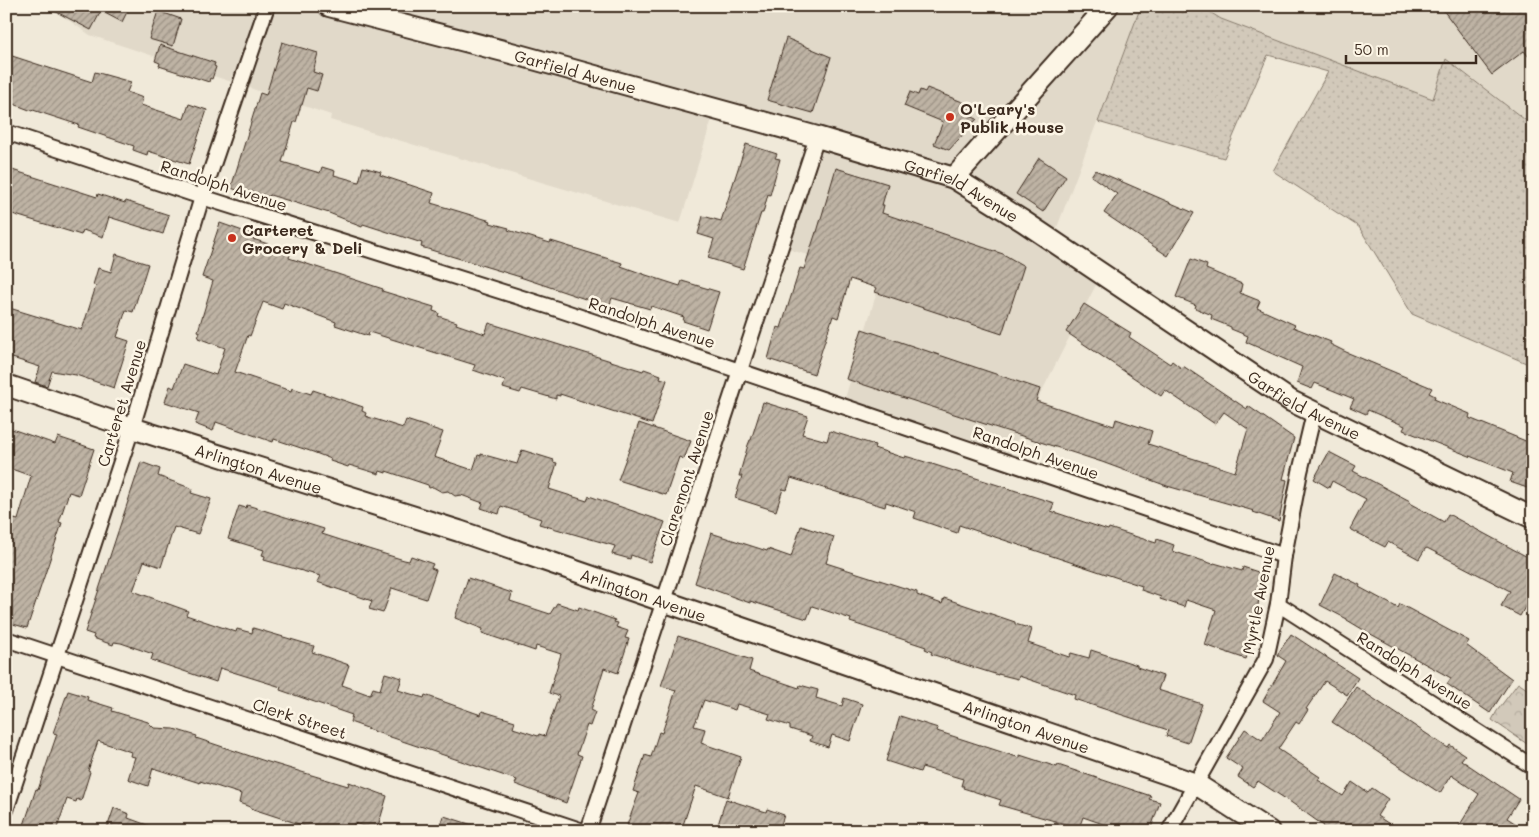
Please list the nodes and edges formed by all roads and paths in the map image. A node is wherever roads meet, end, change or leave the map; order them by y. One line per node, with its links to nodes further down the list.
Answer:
1 (268, 6): 7 (street, Carteret Avenue)
2 (329, 6): 5 (street, Garfield Avenue)
3 (1108, 6): 6 (street)
4 (6, 132): 7 (street, Randolph Avenue)
5 (817, 136): 6 (street, Garfield Avenue); 8 (street, Claremont Avenue)
6 (954, 178): 10 (street, Garfield Avenue)
7 (202, 197): 8 (street, Randolph Avenue); 11 (street, Carteret Avenue)
8 (740, 370): 13 (street, Randolph Avenue); 14 (street, Claremont Avenue)
9 (6, 385): 11 (street, Arlington Avenue)
10 (1314, 413): 12 (street, Garfield Avenue); 13 (street, Myrtle Avenue)
11 (132, 428): 14 (street, Arlington Avenue); 17 (street, Carteret Avenue)
12 (1533, 518)
13 (1284, 556): 15 (street, Myrtle Avenue)
14 (665, 601): 19 (street, Arlington Avenue); 22 (street, Claremont Avenue)
15 (1278, 604): 18 (street, Randolph Avenue); 19 (street, Myrtle Avenue)
16 (6, 639): 17 (street, Clerk Street)
17 (58, 656): 20 (street, Carteret Avenue); 21 (street, Clerk Street)
18 (1533, 768)
19 (1196, 784): 23 (street, Myrtle Avenue); 24 (street, Arlington Avenue)
20 (6, 810)
21 (583, 831)
22 (588, 831)
23 (1169, 831)
24 (1268, 831)

